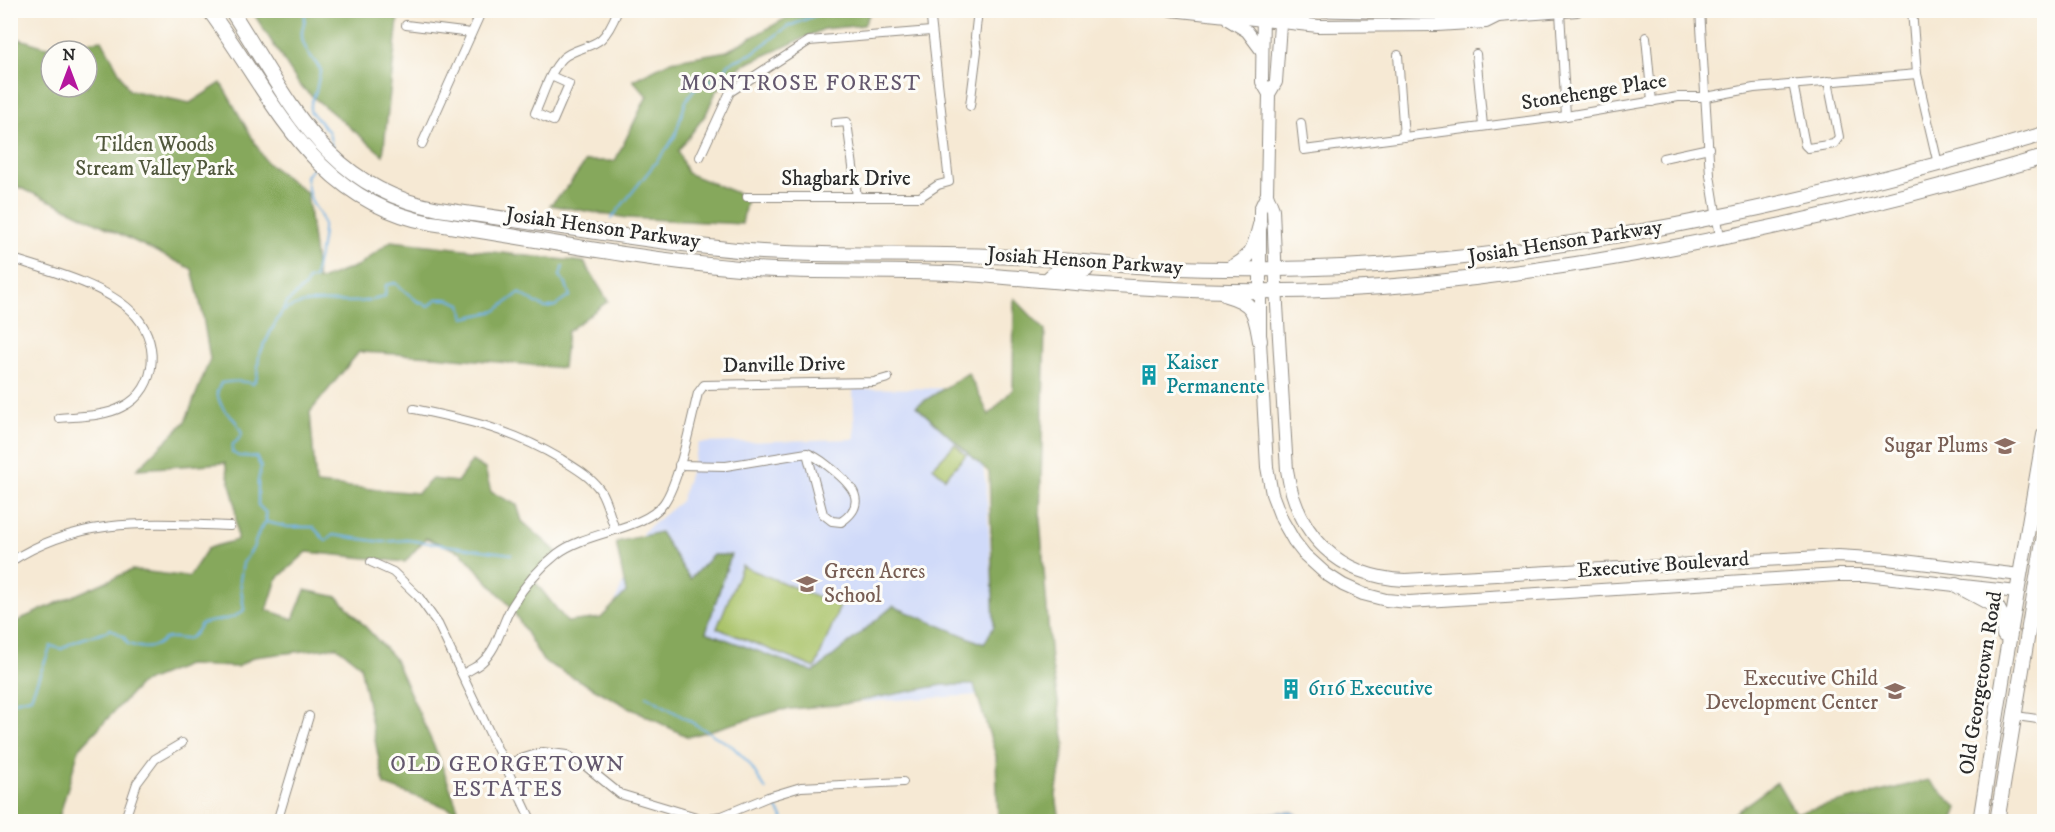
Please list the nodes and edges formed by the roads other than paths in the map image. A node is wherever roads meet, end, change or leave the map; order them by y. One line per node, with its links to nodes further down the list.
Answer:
1 (209, 10): 56 (main road, Josiah Henson Parkway)
2 (231, 10): 52 (main road, Josiah Henson Parkway)
3 (482, 10): 20 (street)
4 (618, 10): 26 (street)
5 (930, 10): 19 (street, Shagbark Drive)
6 (978, 10): 32 (street)
7 (1171, 10): 16 (street)
8 (1303, 10): 9 (street)
9 (1484, 10): 14 (street)
10 (1577, 10): 13 (street)
11 (1700, 10): 30 (street)
12 (1912, 10): 25 (street)
13 (1560, 12): 14 (street); 33 (street)
14 (1498, 15): 17 (street)
15 (1263, 16): 16 (street); 17 (street); 22 (street)
16 (1226, 17): 22 (street)
17 (1280, 17): 29 (street)
18 (406, 25): 20 (street)
19 (931, 31): 41 (street); 47 (street, Shagbark Drive)
20 (471, 33): 39 (street)
21 (1646, 36): 31 (street)
22 (1262, 51): 29 (street)
23 (1476, 54): 36 (street)
24 (1398, 55): 38 (street)
25 (1917, 74): 27 (street, Stonehenge Place); 44 (street)
26 (551, 76): 26 (street)
27 (1828, 81): 28 (street, Stonehenge Place); 28 (street)
28 (1792, 83): 30 (street, Stonehenge Place)
29 (1269, 94): 45 (street)
30 (1706, 97): 31 (street, Stonehenge Place); 40 (street)
31 (1652, 102): 33 (street, Stonehenge Place)
32 (970, 106)
33 (1566, 116): 36 (street, Stonehenge Place)
34 (835, 123): 47 (street)
35 (1301, 123): 38 (street, Stonehenge Place)
36 (1483, 126): 38 (street, Stonehenge Place)
37 (2044, 134): 44 (main road, Josiah Henson Parkway)
38 (1404, 137)
39 (422, 144)
40 (1709, 148): 43 (street); 48 (street)
41 (700, 157)
42 (2044, 157): 50 (main road, Josiah Henson Parkway)
43 (1663, 158)
44 (1938, 164): 48 (main road, Josiah Henson Parkway)
45 (1267, 195): 49 (street, Executive Boulevard); 54 (street, Executive Boulevard)
46 (747, 197): 47 (street, Shagbark Drive)
47 (857, 197)
48 (1716, 216): 50 (street); 54 (main road, Josiah Henson Parkway)
49 (1260, 225): 53 (main road); 55 (street, Executive Boulevard)
50 (1720, 237): 59 (main road, Josiah Henson Parkway)
51 (10, 258): 63 (street)
52 (1130, 266): 53 (main road, Josiah Henson Parkway); 56 (main road)
53 (1228, 269): 55 (main road, Josiah Henson Parkway)
54 (1275, 269): 55 (main road, Josiah Henson Parkway); 59 (street, Executive Boulevard)
55 (1259, 270): 58 (street, Executive Boulevard)
56 (1047, 280): 57 (main road, Josiah Henson Parkway)
57 (1209, 290): 58 (main road, Josiah Henson Parkway); 60 (main road)
58 (1259, 290): 59 (main road, Josiah Henson Parkway); 60 (street, Executive Boulevard)
59 (1276, 290): 65 (street, Executive Boulevard)
60 (1260, 341): 66 (street, Executive Boulevard)
61 (888, 378): 68 (street, Danville Drive)
62 (414, 409): 70 (street)
63 (59, 418)
64 (2044, 435): 78 (main road)
65 (1285, 441): 66 (street); 81 (street, Executive Boulevard)
66 (1266, 447): 88 (street, Executive Boulevard)
67 (807, 453): 67 (street); 68 (street)
68 (679, 465): 70 (street, Danville Drive)
69 (230, 526): 74 (street)
70 (615, 529): 90 (street, Danville Drive)
71 (2044, 535): 80 (main road, Old Georgetown Road)
72 (1824, 556): 73 (street, Executive Boulevard); 78 (street, Executive Boulevard); 79 (street)
73 (1748, 560): 76 (street, Executive Boulevard); 82 (street)
74 (10, 562)
75 (371, 562): 90 (street)
76 (1655, 566): 77 (street, Executive Boulevard); 84 (street)
77 (1534, 573): 81 (street, Executive Boulevard); 87 (street)
78 (2020, 575): 80 (main road, Old Georgetown Road); 85 (main road, Old Georgetown Road)
79 (1825, 576): 82 (street, Executive Boulevard); 83 (street, Executive Boulevard)
80 (2041, 577): 86 (main road, Old Georgetown Road)
81 (1461, 578): 88 (street)
82 (1749, 581): 84 (street, Executive Boulevard)
83 (1956, 585): 85 (street, Executive Boulevard); 89 (main road)
84 (1666, 586): 87 (street, Executive Boulevard)
85 (2017, 592): 86 (main road, Executive Boulevard); 89 (main road, Old Georgetown Road)
86 (2040, 592): 92 (main road, Old Georgetown Road)
87 (1533, 595): 88 (street, Executive Boulevard)
88 (1461, 599)
89 (2004, 669): 100 (main road, Old Georgetown Road)
90 (463, 674): 95 (street)
91 (309, 716): 98 (street)
92 (2016, 716): 93 (street); 101 (main road, Old Georgetown Road)
93 (2044, 720)
94 (182, 743): 97 (street)
95 (505, 764): 96 (street); 99 (street)
96 (903, 782)
97 (124, 822)
98 (276, 822)
99 (532, 822)
100 (1980, 822)
101 (1997, 822)

